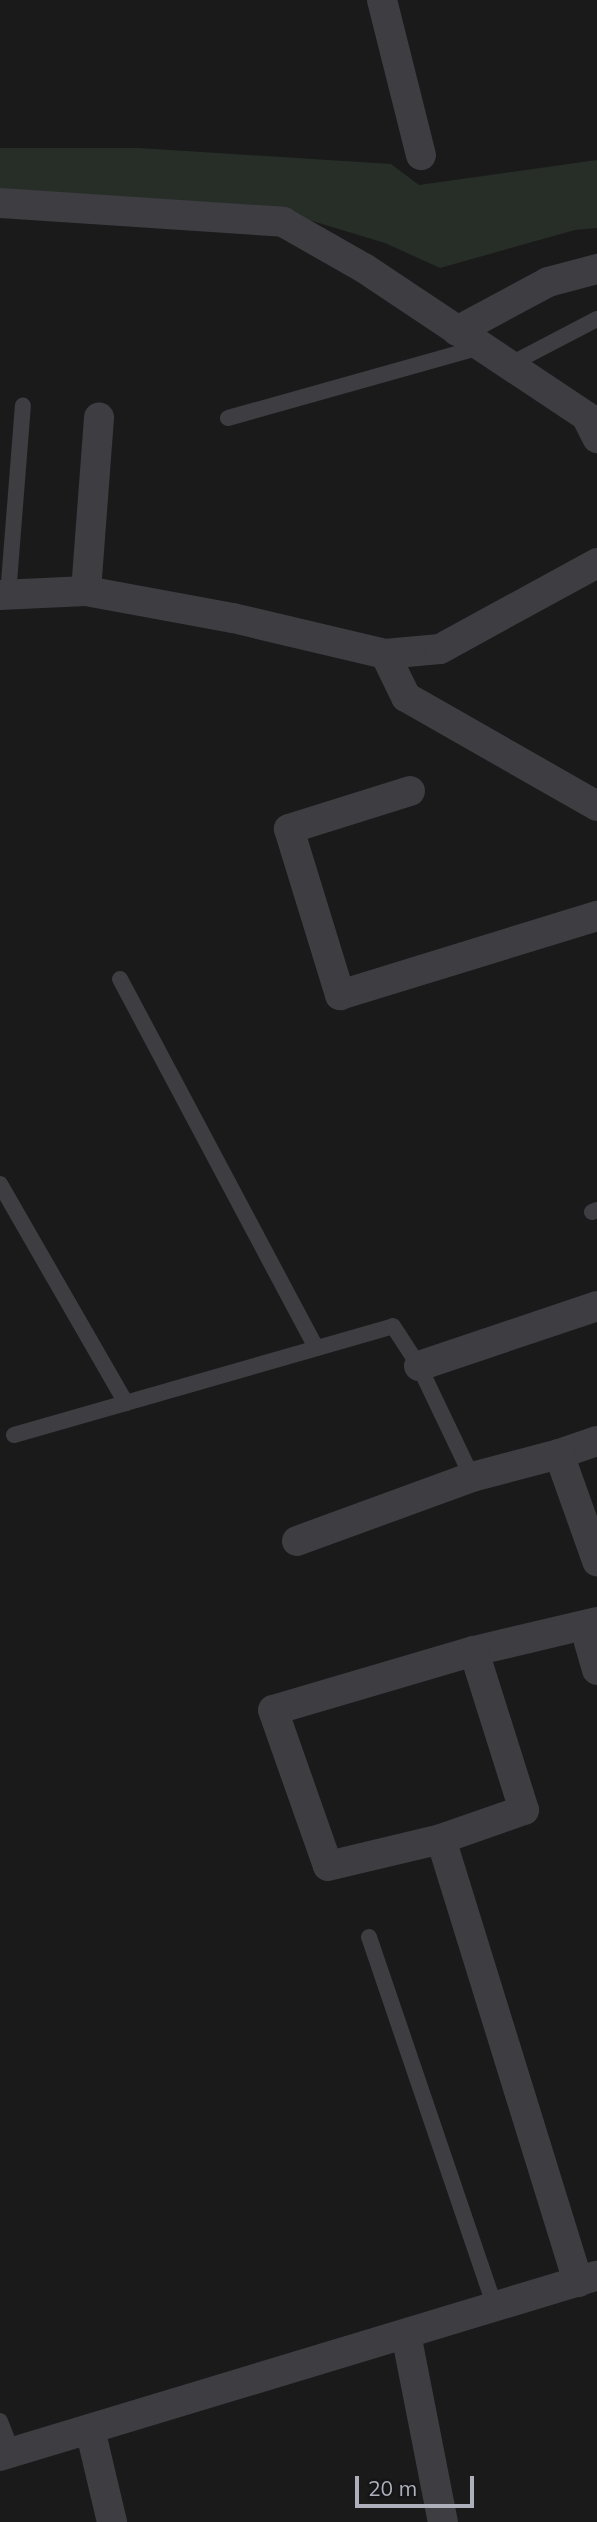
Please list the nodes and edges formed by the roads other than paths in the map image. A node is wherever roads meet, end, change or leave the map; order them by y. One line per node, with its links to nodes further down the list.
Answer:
1 (382, 0): 2 (street)
2 (421, 155)
3 (0, 203): 6 (street)
4 (597, 269): 6 (street)
5 (597, 319): 7 (lane)
6 (469, 339): 7 (street); 10 (lane)
7 (509, 365): 11 (street)
8 (23, 406): 14 (lane)
9 (99, 417): 13 (street)
10 (228, 418)
11 (597, 438)
12 (597, 563): 15 (street)
13 (86, 591): 14 (street); 15 (street)
14 (4, 595)
15 (385, 654): 17 (street)
16 (411, 790): 18 (street)
17 (597, 806)
18 (597, 916)
19 (120, 979): 22 (lane)
20 (0, 1184): 24 (lane)
21 (597, 1306): 23 (street)
22 (316, 1348): 23 (lane); 24 (lane)
23 (419, 1366): 28 (lane)
24 (126, 1403): 25 (lane)
25 (13, 1435)
26 (597, 1441): 27 (street)
27 (559, 1454): 28 (street); 30 (street)
28 (472, 1477): 29 (street)
29 (297, 1541)
30 (597, 1561)
31 (597, 1622): 33 (street)
32 (597, 1630): 34 (street)
33 (474, 1651): 35 (street); 35 (street)
34 (597, 1670)
35 (441, 1839): 37 (street)
36 (369, 1937): 38 (lane)
37 (588, 2279): 38 (street)
38 (495, 2307): 39 (street)
39 (406, 2334): 41 (street); 44 (street)
40 (0, 2421): 42 (lane)
41 (90, 2429): 42 (street); 43 (street)
42 (6, 2455)
43 (112, 2522)
44 (443, 2522)

